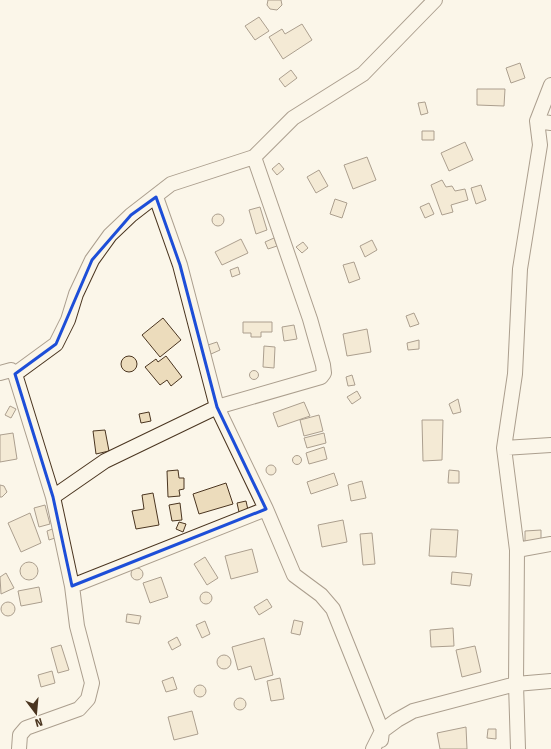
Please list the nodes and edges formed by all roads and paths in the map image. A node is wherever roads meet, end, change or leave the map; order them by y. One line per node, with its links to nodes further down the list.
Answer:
1 (435, 0): 5 (street)
2 (551, 85): 3 (street)
3 (537, 122): 4 (street); 11 (street)
4 (551, 123)
5 (254, 157): 6 (street); 9 (street)
6 (156, 197): 8 (street); 9 (street)
7 (0, 373): 8 (street)
8 (14, 374): 12 (street)
9 (217, 407): 12 (street); 13 (street)
10 (551, 445): 11 (street)
11 (504, 448): 15 (street)
12 (53, 497): 16 (street)
13 (266, 509): 16 (street); 19 (street)
14 (551, 544): 15 (street)
15 (516, 550): 18 (street)
16 (72, 586): 20 (street)
17 (551, 681): 18 (street)
18 (516, 684): 19 (street); 23 (street)
19 (382, 731): 21 (street); 22 (street)
20 (19, 749)
21 (374, 749)
22 (381, 749)
23 (518, 749)

